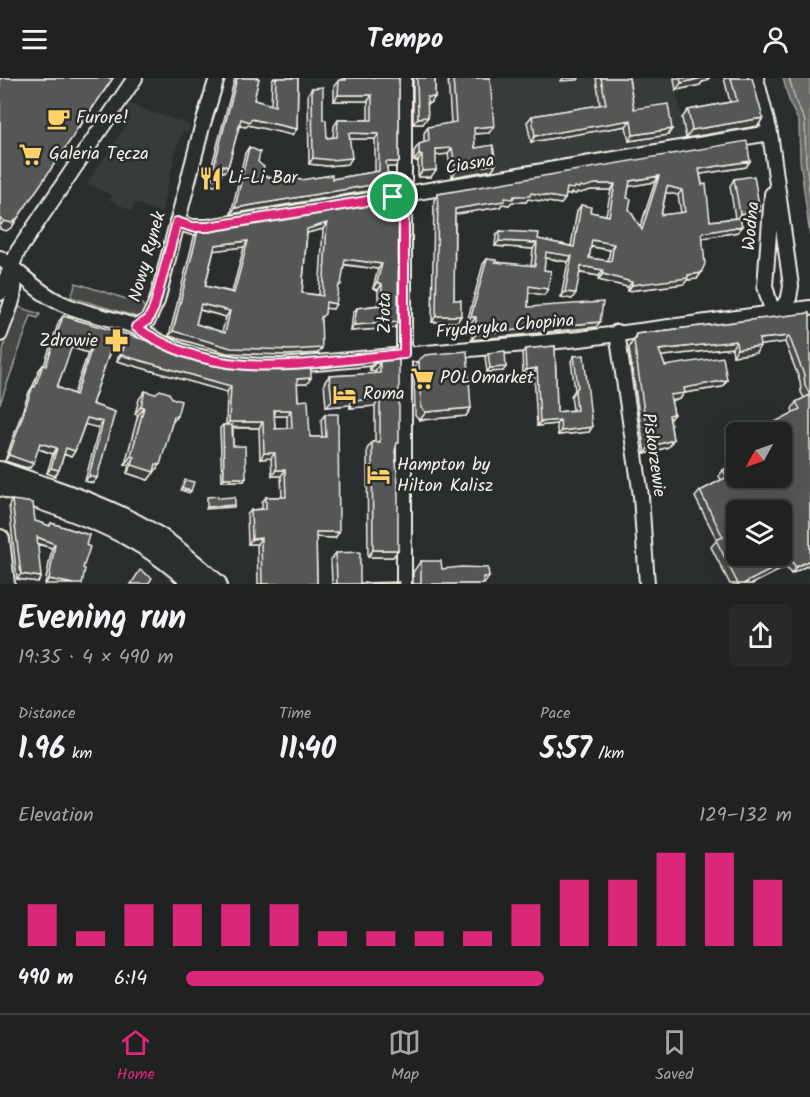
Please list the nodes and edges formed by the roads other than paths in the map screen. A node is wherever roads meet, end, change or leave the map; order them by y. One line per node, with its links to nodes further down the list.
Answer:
1 (135, 78): 9 (street)
2 (217, 78): 8 (street, Nowy Rynek)
3 (404, 78): 7 (street, Złota)
4 (756, 78): 5 (street, Wodna)
5 (770, 133): 6 (street, Wodna); 7 (street, Ciasna)
6 (774, 168): 10 (street, Wodna); 11 (street, Wodna)
7 (404, 195): 8 (street, Ciasna); 21 (street, Złota)
8 (177, 222): 18 (street, Nowy Rynek)
9 (5, 262): 12 (street, Nowy Rynek); 13 (street); 14 (street)
10 (765, 286): 16 (street); 17 (street)
11 (791, 286): 15 (street); 16 (street)
12 (41, 290): 14 (street); 18 (street, Nowy Rynek)
13 (0, 293)
14 (14, 299): 20 (street)
15 (810, 308): 16 (street, Fryderyka Chopina)
16 (778, 313): 17 (street, Fryderyka Chopina)
17 (741, 317): 19 (street, Fryderyka Chopina)
18 (136, 327): 21 (street, Fryderyka Chopina)
19 (617, 332): 21 (street, Fryderyka Chopina); 29 (street, Piskorzewie)
20 (0, 334)
21 (404, 354): 28 (street, Złota)
22 (0, 471): 27 (main road)
23 (0, 486): 26 (main road)
24 (0, 538): 25 (main road)
25 (5, 584)
26 (194, 584)
27 (217, 584)
28 (404, 584)
29 (647, 584)

